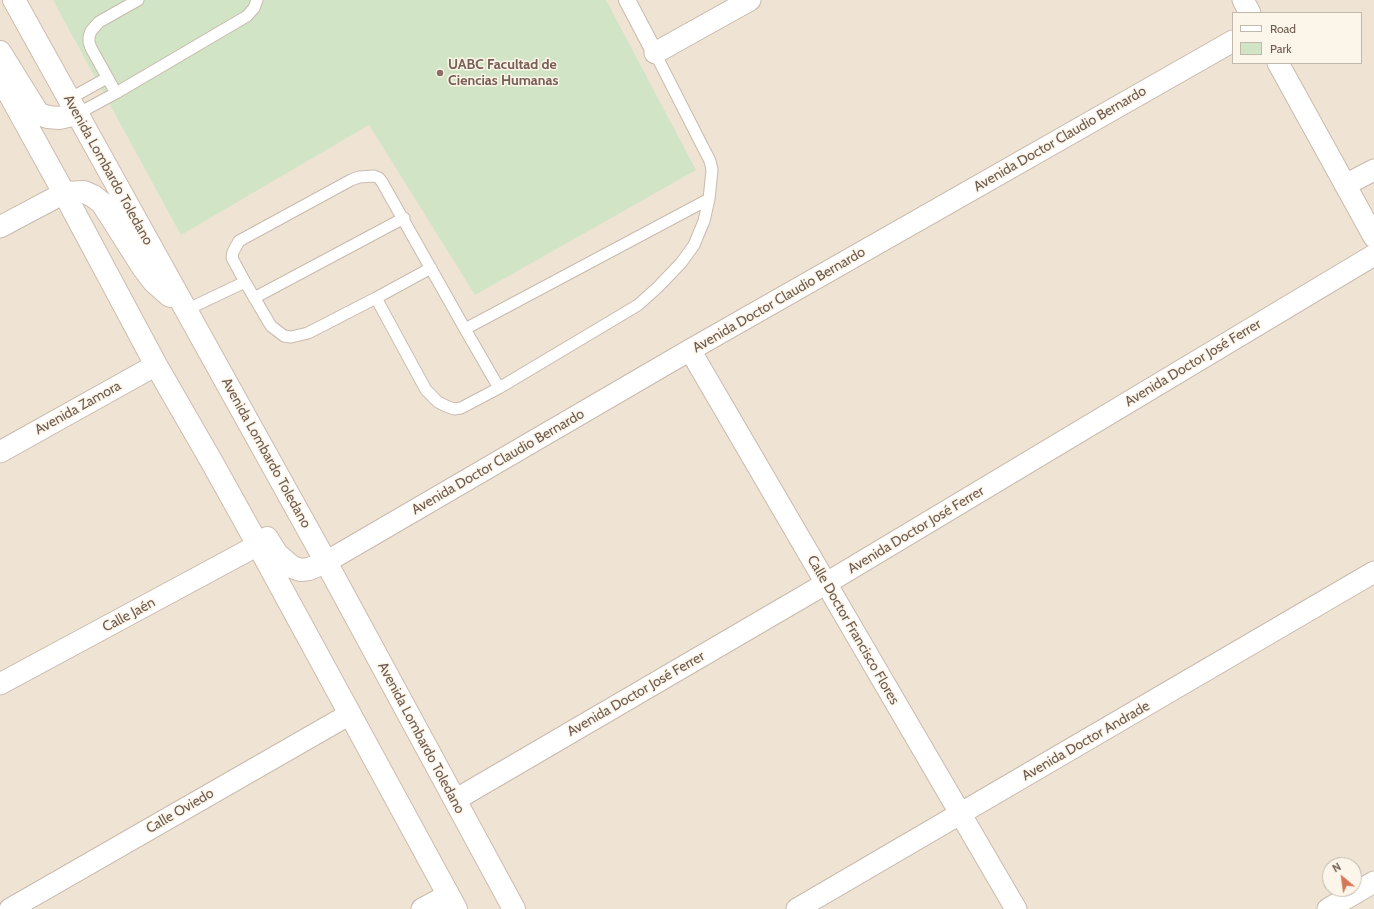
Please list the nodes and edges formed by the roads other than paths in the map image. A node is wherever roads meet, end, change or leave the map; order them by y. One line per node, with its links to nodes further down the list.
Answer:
1 (14, 0): 13 (main road, Avenida Lombardo Toledano)
2 (138, 0): 11 (lane)
3 (258, 0): 12 (lane)
4 (627, 0): 8 (street)
5 (750, 0): 8 (street)
6 (1232, 42): 28 (street, Avenida Doctor Claudio Bernardo)
7 (0, 52): 13 (main road)
8 (655, 53): 17 (lane)
9 (1279, 64): 15 (street)
10 (0, 77): 16 (main road)
11 (107, 78): 12 (lane); 13 (lane)
12 (116, 93): 13 (lane)
13 (73, 106): 26 (main road, Avenida Lombardo Toledano)
14 (1374, 170): 15 (street)
15 (1345, 185): 20 (street)
16 (64, 192): 19 (street); 26 (main road); 29 (main road)
17 (709, 199): 27 (lane); 30 (lane)
18 (404, 218): 22 (lane); 23 (lane); 24 (lane)
19 (0, 228)
20 (1374, 237)
21 (1374, 255): 36 (street, Avenida Doctor José Ferrer)
22 (431, 268): 25 (lane); 27 (lane)
23 (245, 282): 24 (lane); 26 (lane)
24 (254, 298): 25 (lane)
25 (376, 298): 30 (lane)
26 (186, 310): 34 (main road, Avenida Lombardo Toledano)
27 (465, 329): 30 (lane)
28 (690, 350): 34 (street, Avenida Doctor Claudio Bernardo); 36 (street, Calle Doctor Francisco Flores)
29 (156, 365): 31 (street, Avenida Zamora); 32 (main road)
30 (499, 388)
31 (0, 452)
32 (213, 464): 33 (main road); 34 (main road)
33 (258, 545): 37 (street, Calle Jaén); 38 (main road)
34 (326, 562): 39 (main road, Avenida Lombardo Toledano)
35 (1374, 572): 40 (street, Avenida Doctor Andrade)
36 (825, 584): 39 (street, Avenida Doctor José Ferrer); 40 (street, Calle Doctor Francisco Flores)
37 (0, 684)
38 (350, 714): 42 (main road); 43 (street, Calle Oviedo)
39 (454, 800): 45 (main road, Avenida Lombardo Toledano)
40 (961, 814): 46 (street, Avenida Doctor Andrade); 47 (street, Calle Doctor Francisco Flores)
41 (1374, 882): 48 (street)
42 (452, 902): 44 (street)
43 (10, 909)
44 (422, 909)
45 (514, 909)
46 (797, 909)
47 (1016, 909)
48 (1328, 909)

